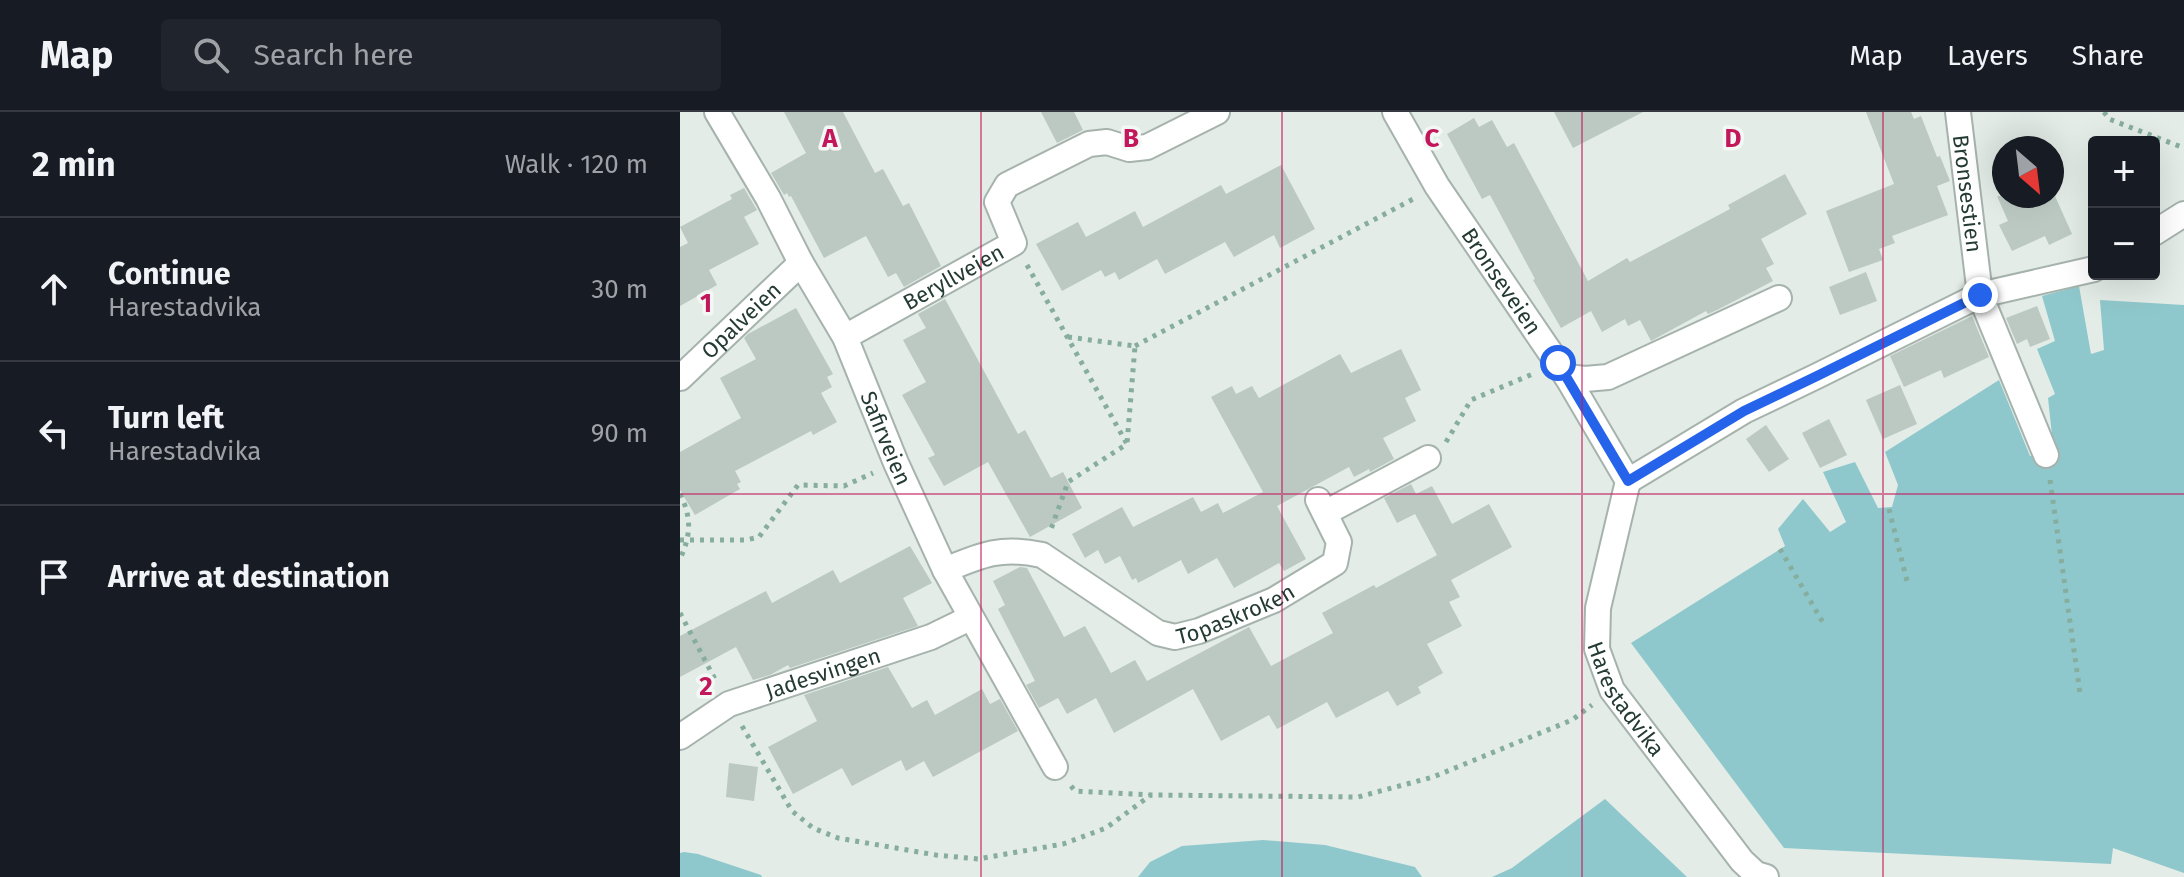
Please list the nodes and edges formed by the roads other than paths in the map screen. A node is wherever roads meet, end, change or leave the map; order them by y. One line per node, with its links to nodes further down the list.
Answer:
1 (717, 112): 7 (street, Safirveien)
2 (1217, 112): 11 (street, Beryllveien)
3 (1958, 112): 9 (street, Bronsestien)
4 (1405, 115): 12 (street, Bronseveien)
5 (2184, 214): 6 (street)
6 (2160, 229)
7 (801, 263): 11 (street, Safirveien); 13 (street, Opalveien)
8 (2088, 270): 9 (street)
9 (1980, 295): 14 (street, Bronsestien); 16 (street)
10 (1779, 298): 12 (street)
11 (845, 337): 17 (street, Safirveien)
12 (1562, 370): 16 (street)
13 (680, 378)
14 (2046, 455)
15 (1428, 458): 17 (street, Topaskroken)
16 (1628, 481): 21 (street, Harestadvika)
17 (945, 570): 18 (street, Safirveien)
18 (970, 618): 19 (street, Jadesvingen); 20 (street, Safirveien)
19 (680, 737)
20 (1055, 767)
21 (1766, 877)

